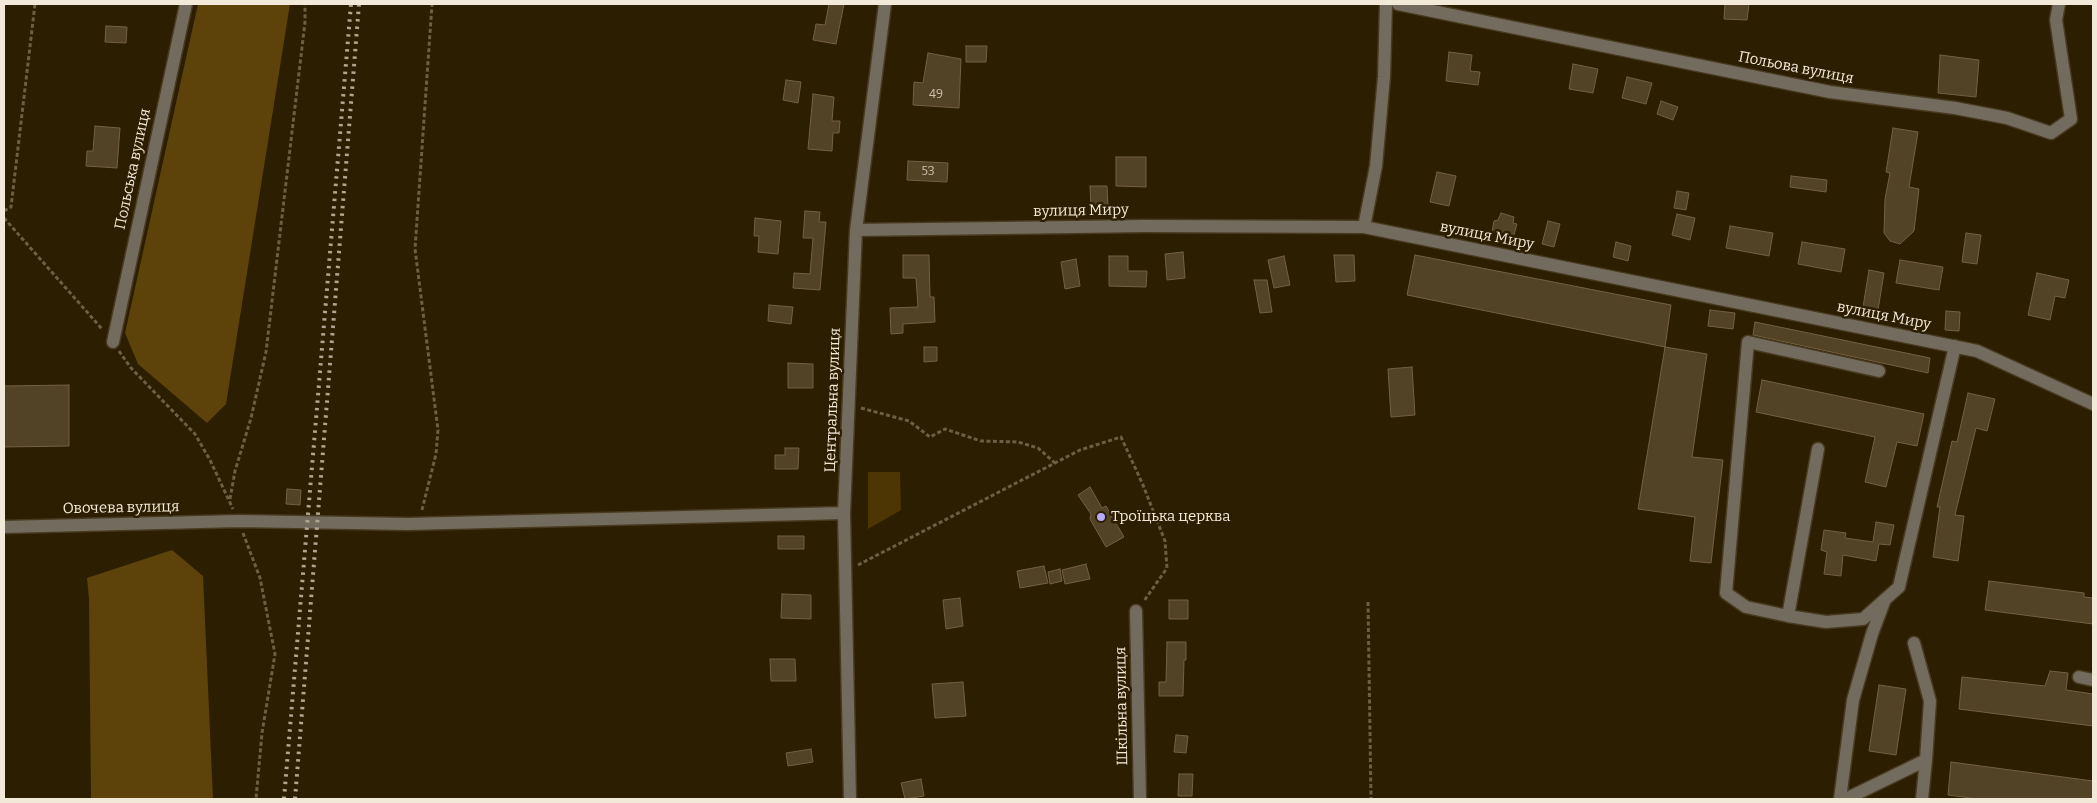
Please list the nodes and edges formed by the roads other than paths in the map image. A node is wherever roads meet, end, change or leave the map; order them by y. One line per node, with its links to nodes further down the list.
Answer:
1 (186, 4): 8 (street, Польська вулиця)
2 (886, 4): 7 (street, Центральна вулиця)
3 (1386, 4): 6 (street)
4 (1398, 4): 5 (street, Польова вулиця)
5 (2059, 4)
6 (1364, 227): 7 (street, вулиця Миру); 9 (street, вулиця Миру)
7 (856, 230): 13 (street, Центральна вулиця)
8 (113, 342)
9 (1955, 346): 11 (street, вулиця Миру); 15 (street)
10 (1878, 371): 17 (street)
11 (2093, 404)
12 (1818, 449): 17 (street)
13 (844, 513): 14 (street, Овочева вулиця); 22 (street, Центральна вулиця)
14 (4, 527)
15 (1885, 600): 17 (street); 24 (street)
16 (1136, 611): 23 (street, Шкільна вулиця)
17 (1788, 616)
18 (1914, 642): 21 (street)
19 (2079, 677): 20 (street)
20 (2093, 680)
21 (1926, 760): 25 (street); 26 (street)
22 (850, 799)
23 (1140, 799)
24 (1840, 799)
25 (1846, 799)
26 (1922, 799)

